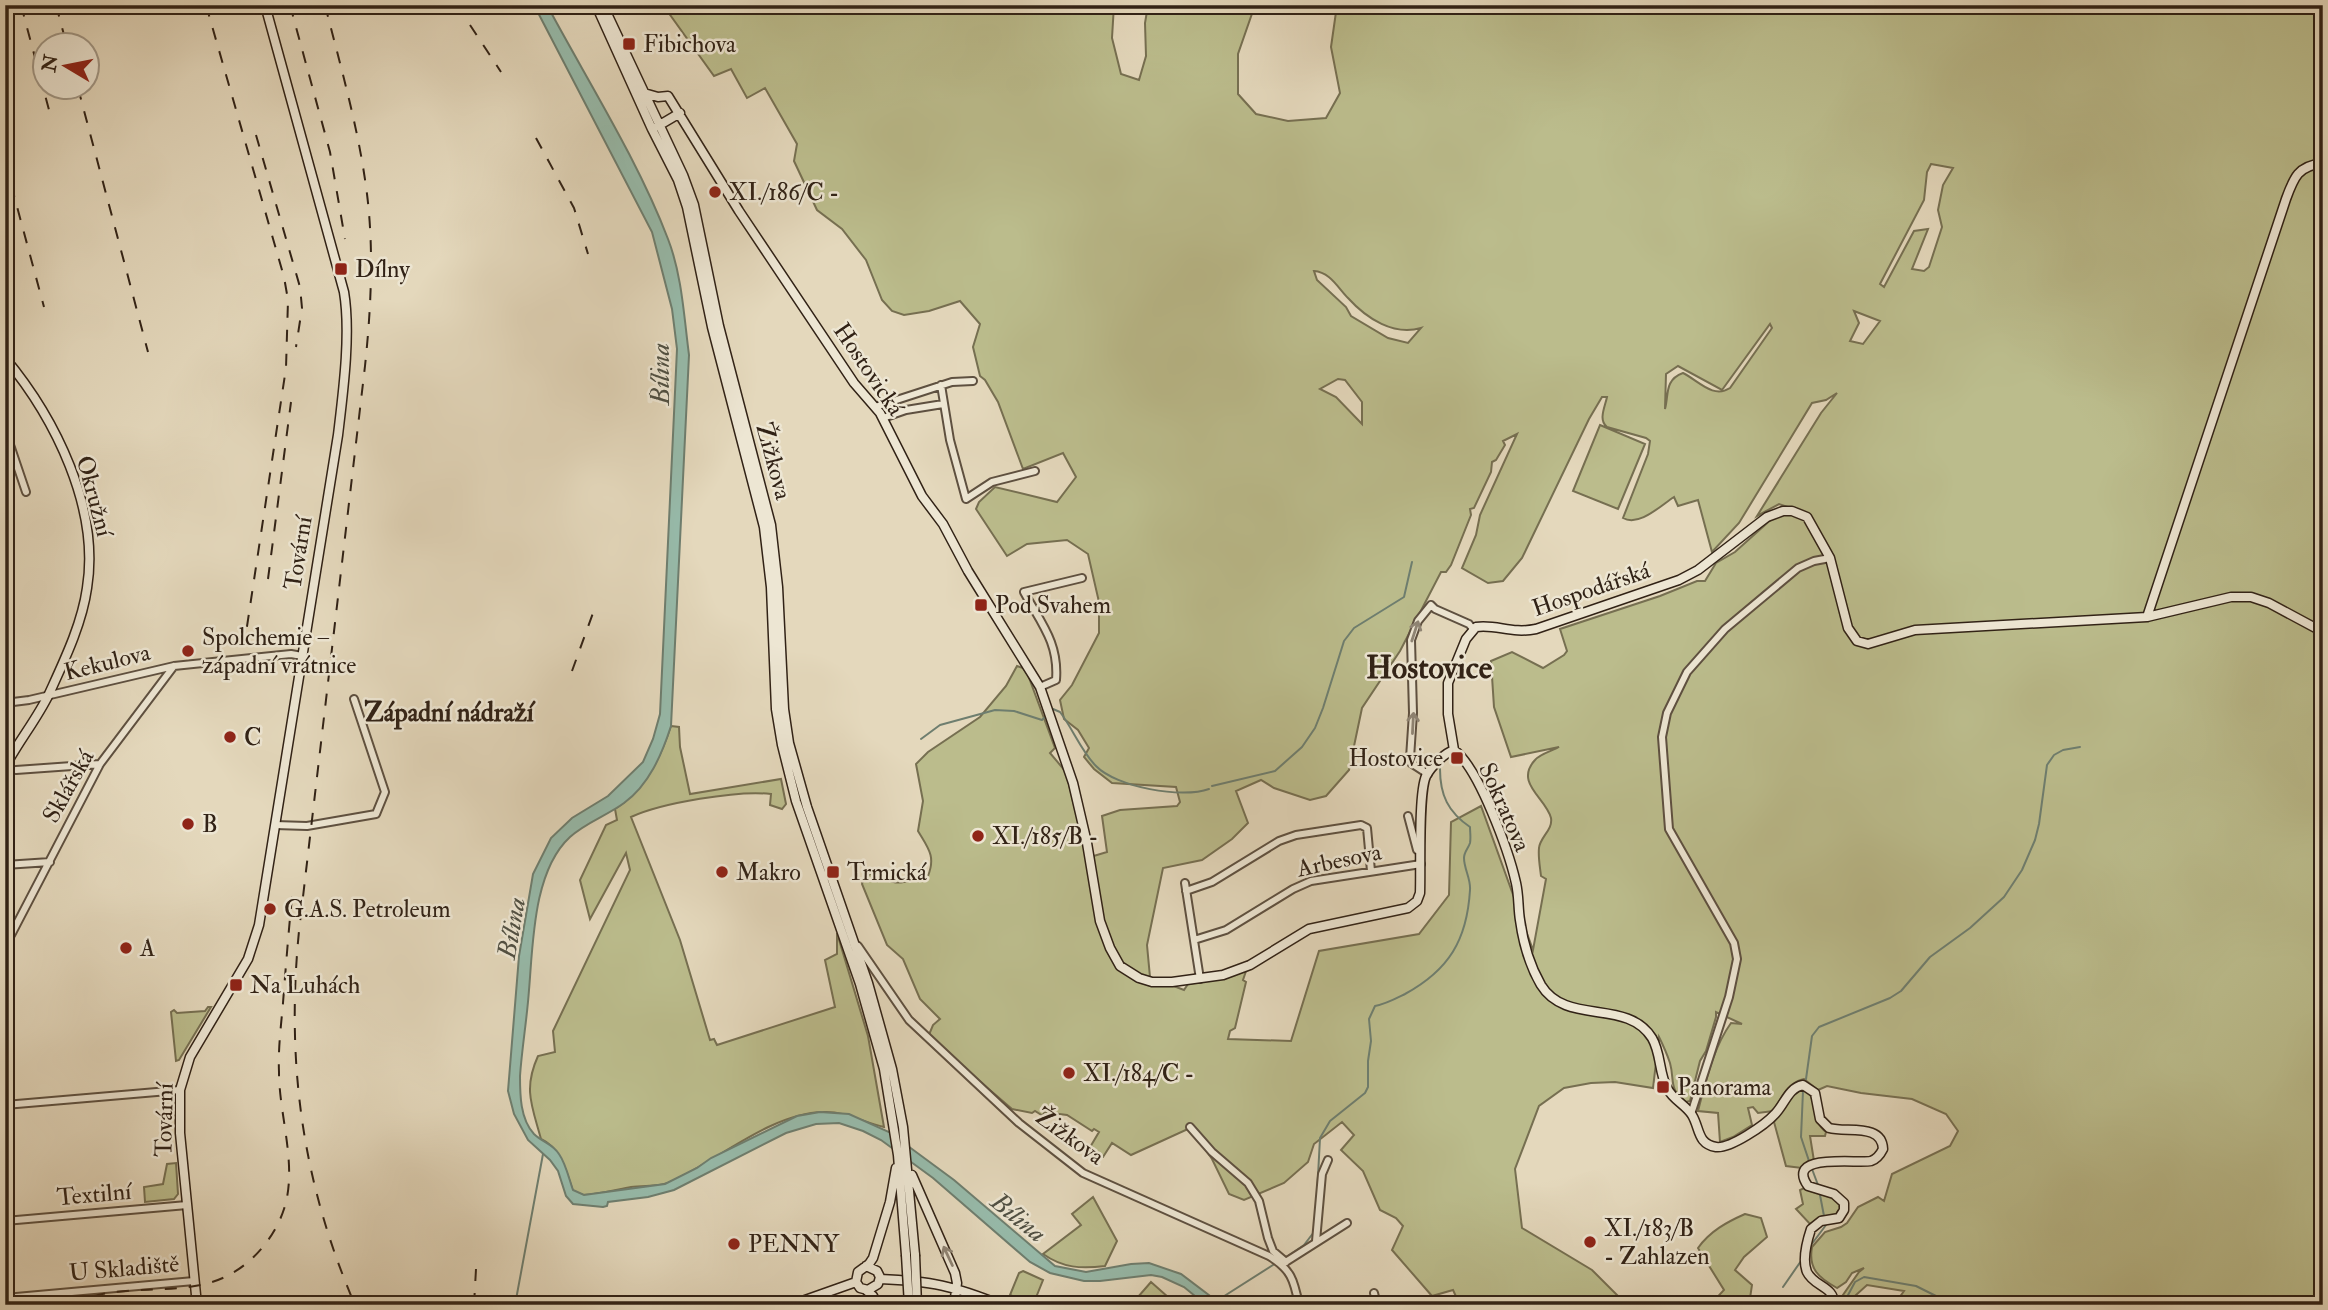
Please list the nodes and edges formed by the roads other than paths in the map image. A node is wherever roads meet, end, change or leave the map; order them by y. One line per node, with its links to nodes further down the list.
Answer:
1 (265, 5): 23 (street, Tovární)
2 (596, 5): 7 (street, Žižkova)
3 (603, 5): 4 (street, Žižkova)
4 (645, 93): 5 (street, Hostovická); 6 (street, Žižkova)
5 (680, 113): 6 (street); 13 (street, Hostovická)
6 (660, 124): 7 (street); 41 (street, Žižkova)
7 (652, 130): 48 (street, Žižkova)
8 (2323, 163): 20 (street)
9 (5, 358): 26 (street, Okružní)
10 (973, 381): 11 (street)
11 (941, 385): 12 (street); 13 (street)
12 (943, 404): 14 (street); 16 (street)
13 (875, 407): 14 (street, Hostovická)
14 (883, 418): 25 (street, Hostovická)
15 (5, 430): 17 (street)
16 (1035, 471)
17 (26, 492)
18 (1830, 558): 20 (street, Hospodářská); 21 (street, Hospodářská); 46 (street)
19 (1082, 578): 25 (street)
20 (2147, 617): 22 (street)
21 (1473, 629): 29 (street); 33 (street, one-way to 21)
22 (2323, 632)
23 (302, 656): 24 (street, Kekulova); 35 (street, Tovární)
24 (174, 666): 26 (street, Kekulova); 30 (street, Sklářská)
25 (1040, 687): 43 (street)
26 (48, 695): 28 (street, Kekulova); 31 (street, Okružní)
27 (354, 699): 35 (street)
28 (5, 702)
29 (1454, 750): 33 (street); 46 (street, Sokratova)
30 (100, 764): 32 (street); 36 (street, Sklářská)
31 (5, 767)
32 (16, 770)
33 (1429, 774): 37 (street)
34 (1408, 816): 37 (street)
35 (275, 825): 44 (street, Tovární)
36 (50, 862): 38 (street); 40 (street, Sklářská)
37 (1421, 863): 39 (street, Arbesova); 43 (street)
38 (5, 865)
39 (1371, 871): 42 (street, Arbesova); 42 (street)
40 (11, 935)
41 (854, 940): 50 (street, Žižkova); 56 (street, Žižkova)
42 (1194, 940): 43 (street)
43 (1200, 979)
44 (180, 1090): 45 (street); 51 (street, Tovární)
45 (5, 1105)
46 (1691, 1114): 65 (street, Sokratova)
47 (1190, 1127): 56 (street)
48 (898, 1155): 55 (street); 57 (street)
49 (1328, 1160): 54 (street)
50 (907, 1163): 55 (street); 61 (street, one-way to 50)
51 (187, 1205): 52 (street, Textilní); 59 (street, Tovární)
52 (5, 1221)
53 (1347, 1223): 54 (street)
54 (1316, 1241): 56 (street)
55 (911, 1255): 69 (street, bridge); 70 (street, bridge)
56 (1284, 1263): 73 (street)
57 (866, 1266): 58 (street); 60 (street)
58 (880, 1279): 61 (street); 62 (street)
59 (194, 1281): 64 (street, U Skladiště); 66 (street, Tovární)
60 (856, 1282): 62 (street); 67 (street)
61 (957, 1288): 71 (street); 72 (street)
62 (866, 1290): 68 (street)
63 (1374, 1293): 74 (street)
64 (16, 1297)
65 (1834, 1302)
66 (197, 1305)
67 (792, 1305)
68 (877, 1305)
69 (909, 1305)
70 (917, 1305)
71 (954, 1305)
72 (1001, 1305)
73 (1299, 1305)
74 (1377, 1305)

